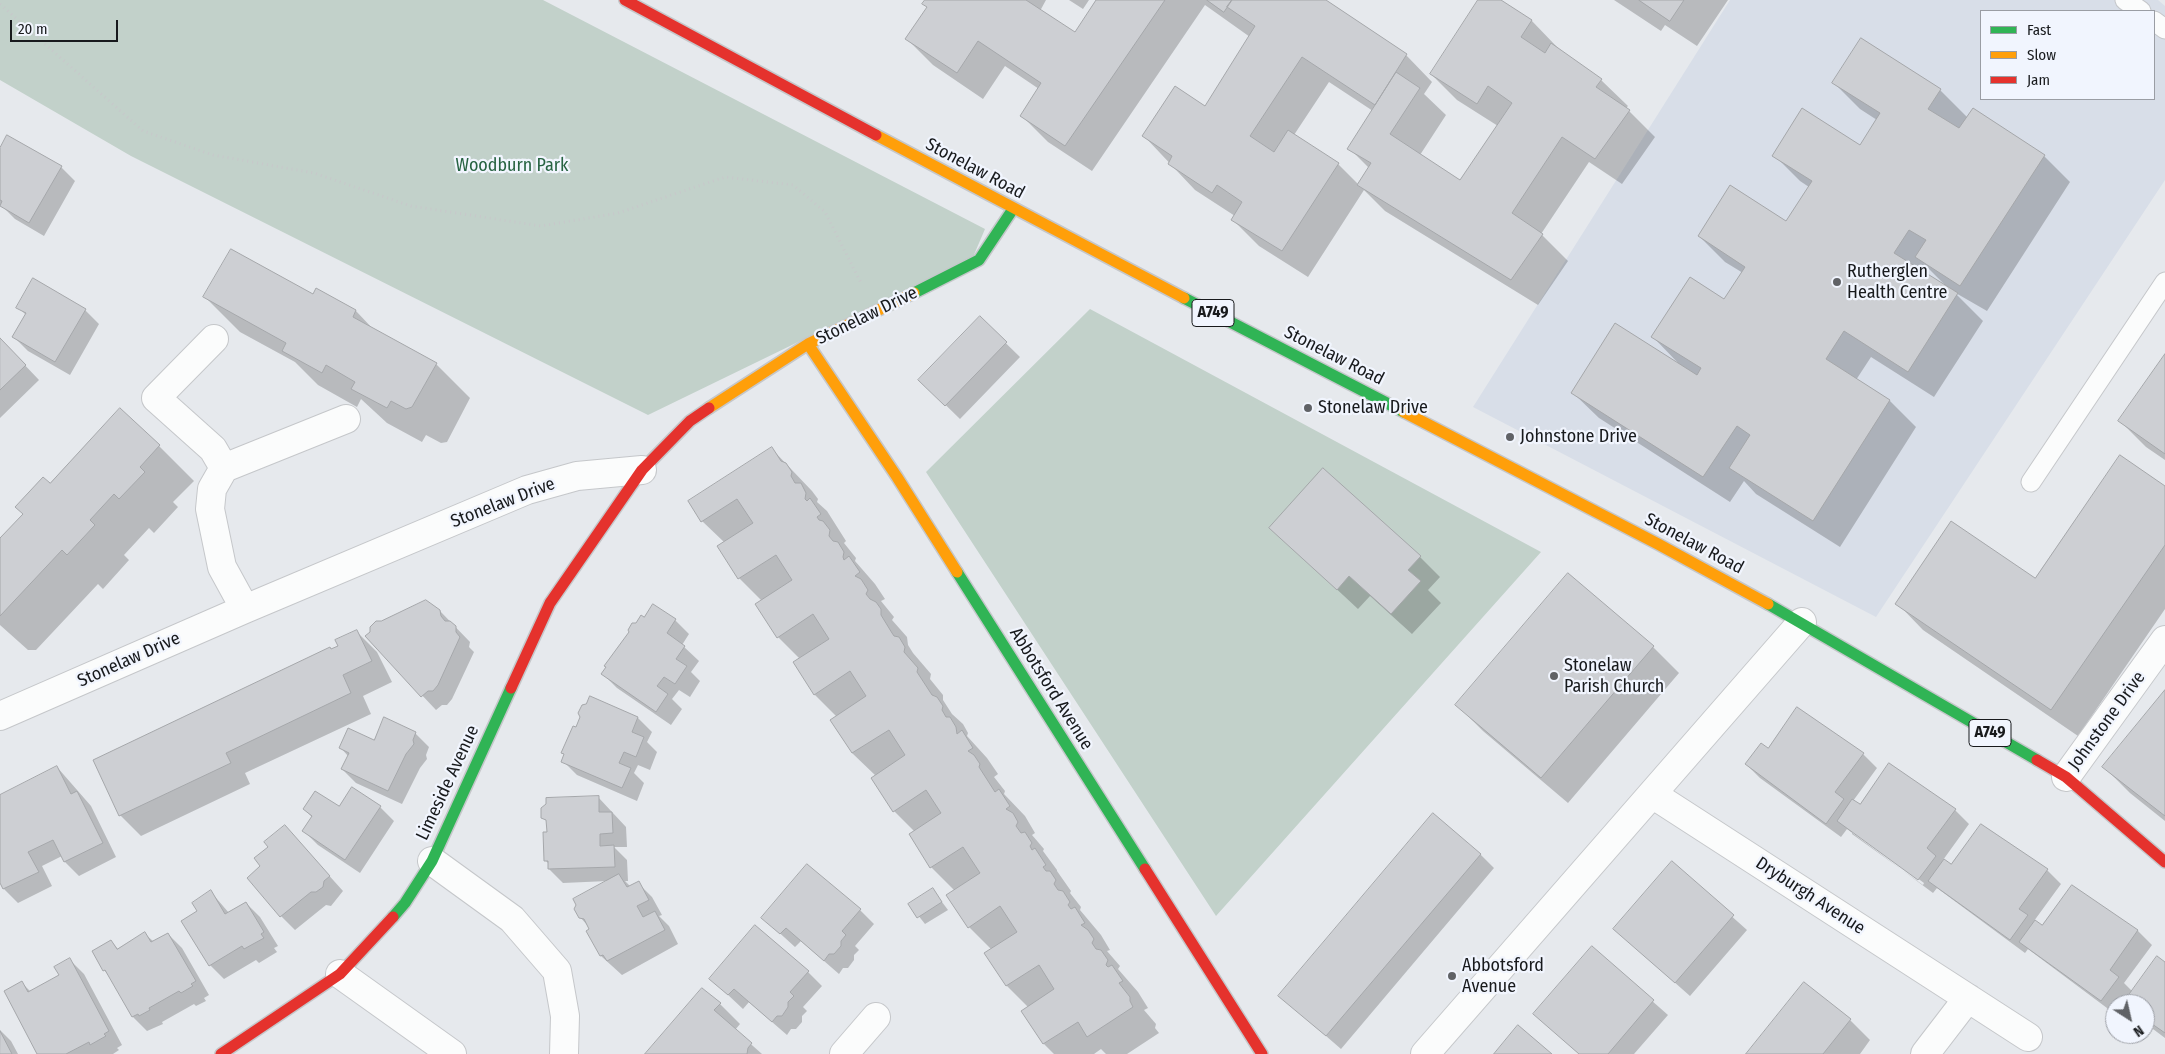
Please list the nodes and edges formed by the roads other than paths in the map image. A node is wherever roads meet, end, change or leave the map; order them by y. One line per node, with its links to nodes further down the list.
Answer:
1 (625, 0): 2 (street, Stonelaw Road / A749)
2 (1013, 209): 5 (street, Stonelaw Drive); 11 (street, Stonelaw Road / A749)
3 (2165, 282): 9 (lane)
4 (214, 339): 7 (street)
5 (808, 344): 8 (street, Stonelaw Drive); 26 (street, Abbotsford Avenue)
6 (346, 419): 7 (street)
7 (224, 468): 10 (street)
8 (642, 470): 10 (street, Stonelaw Drive); 16 (street, Limeside Avenue)
9 (2031, 482)
10 (245, 609): 13 (street, Stonelaw Drive)
11 (1802, 622): 14 (street, Stonelaw Road / A749); 15 (street)
12 (2165, 640): 14 (street, Johnstone Drive)
13 (0, 716)
14 (2066, 777): 17 (street, Stonelaw Road / A749)
15 (1652, 794): 19 (street, Dryburgh Avenue); 27 (street)
16 (432, 861): 18 (street, Limeside Avenue); 24 (street)
17 (2165, 862)
18 (340, 974): 22 (street, Limeside Avenue); 23 (street)
19 (1968, 998): 21 (street, Dryburgh Avenue); 28 (street)
20 (876, 1017): 25 (street)
21 (2028, 1037)
22 (220, 1054)
23 (452, 1054)
24 (564, 1054)
25 (844, 1054)
26 (1262, 1054)
27 (1425, 1054)
28 (1925, 1054)

